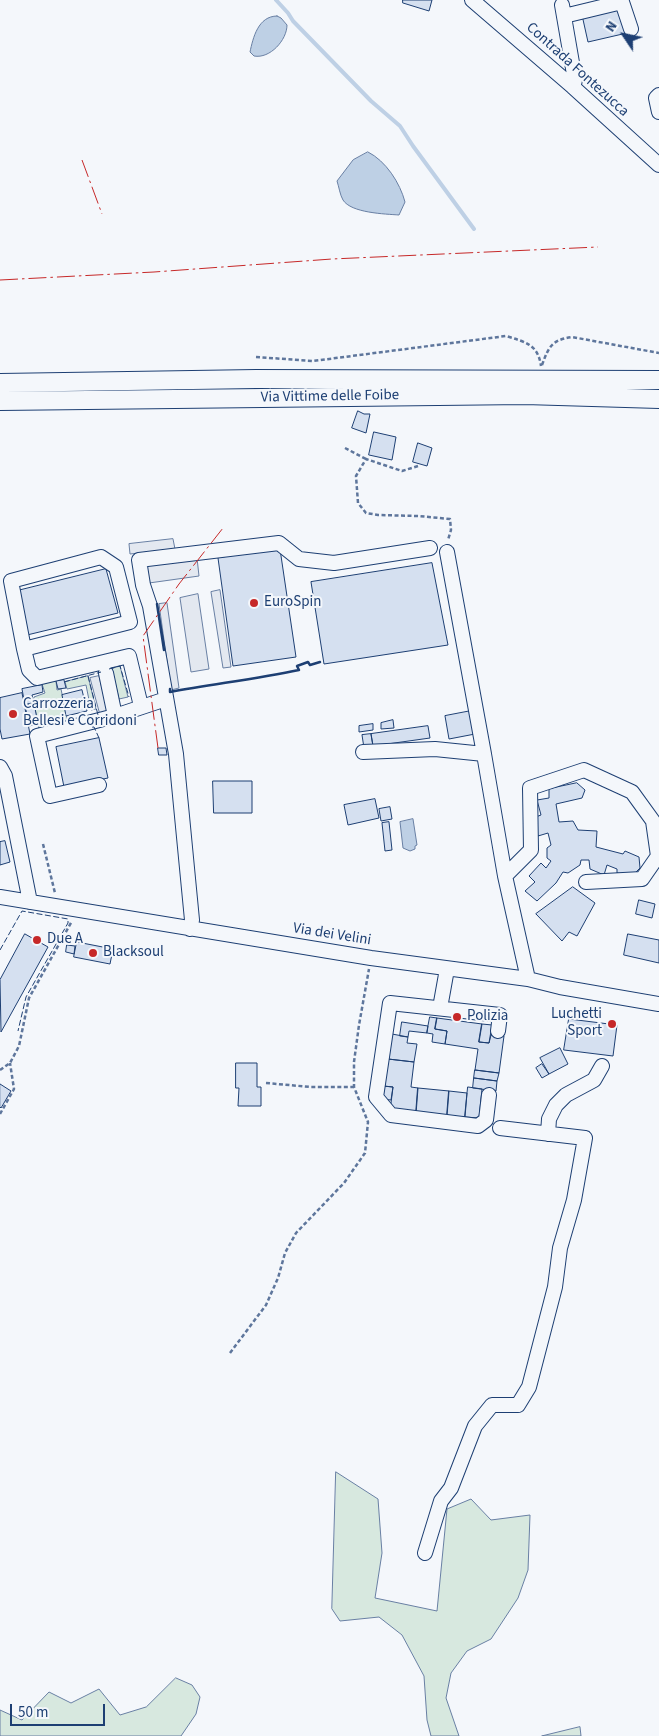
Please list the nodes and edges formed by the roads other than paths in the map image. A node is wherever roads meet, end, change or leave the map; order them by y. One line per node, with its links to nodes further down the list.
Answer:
1 (472, 0): 3 (street, Contrada Fontezucca)
2 (631, 29): 3 (street)
3 (573, 87): 6 (street, Contrada Fontezucca)
4 (659, 95): 5 (street)
5 (659, 112)
6 (659, 165)
7 (659, 380): 8 (main road, Via Vittime delle Foibe)
8 (0, 383)
9 (659, 399): 10 (main road, Via Vittime delle Foibe)
10 (0, 401)
11 (430, 548): 15 (street)
12 (447, 552): 19 (street)
13 (24, 649): 13 (street); 16 (street)
14 (106, 673): 17 (street)
15 (166, 700): 16 (street); 26 (street)
16 (141, 706): 17 (street)
17 (114, 716): 21 (street)
18 (363, 752): 19 (street)
19 (484, 754): 22 (street)
20 (0, 767): 25 (street)
21 (99, 784)
22 (504, 876): 23 (street); 28 (street)
23 (586, 882)
24 (0, 897): 25 (street, Via dei Velini)
25 (30, 902): 26 (street, Via dei Velini)
26 (190, 929): 27 (street, Via dei Velini)
27 (447, 969): 28 (street, Via dei Velini); 30 (street)
28 (528, 979): 29 (street, Via dei Velini)
29 (659, 1004)
30 (440, 1008): 31 (street); 33 (street)
31 (498, 1031)
32 (602, 1066): 35 (street)
33 (490, 1095)
34 (500, 1128): 35 (street)
35 (548, 1134): 36 (street)
36 (425, 1553)

